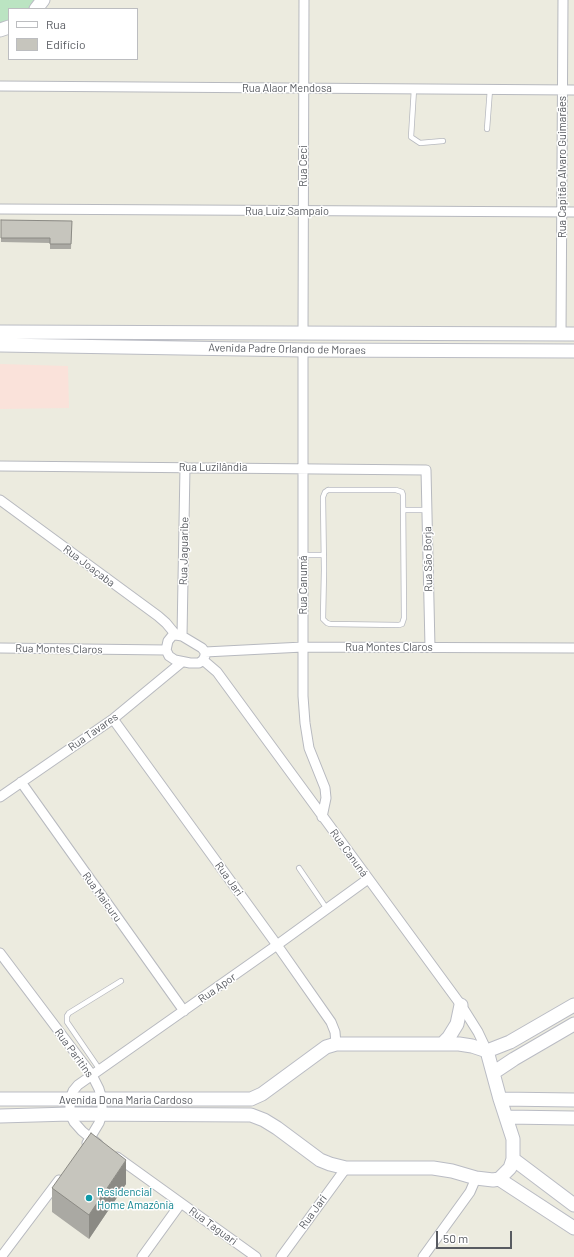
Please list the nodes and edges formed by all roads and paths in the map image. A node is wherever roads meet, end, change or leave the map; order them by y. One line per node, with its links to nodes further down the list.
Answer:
1 (44, 0): 4 (street)
2 (304, 0): 6 (street, Rua Ceci)
3 (563, 0): 9 (street, Rua Capitão Alvaro Guimarães)
4 (37, 8)
5 (0, 86): 6 (street, Rua Alaor Mendosa)
6 (304, 88): 7 (street, Rua Alaor Mendosa); 14 (street, Rua Ceci)
7 (414, 89): 8 (street, Rua Alaor Mendosa); 12 (lane)
8 (490, 89): 9 (street, Rua Alaor Mendosa); 11 (lane)
9 (562, 90): 10 (street, Rua Alaor Mendosa); 15 (street, Rua Capitão Alvaro Guimarães)
10 (574, 90)
11 (487, 129)
12 (443, 141)
13 (0, 209): 14 (street, Rua Luiz Sampaio)
14 (303, 211): 15 (street, Rua Luiz Sampaio); 18 (street, Rua Ceci)
15 (562, 212): 16 (street, Rua Luiz Sampaio); 19 (street, Rua Capitão Alvaro Guimarães)
16 (574, 212)
17 (0, 332): 18 (street, Avenida Padre Orlando de Moraes)
18 (303, 333): 19 (street, Avenida Padre Orlando de Moraes)
19 (561, 334): 20 (street, Avenida Padre Orlando de Moraes)
20 (574, 334)
21 (0, 345): 22 (street, Avenida Padre Orlando de Moraes)
22 (303, 350): 23 (street, Avenida Padre Orlando de Moraes); 26 (street, Rua Canumá)
23 (574, 350)
24 (0, 466): 25 (street, Rua Luzilândia)
25 (185, 467): 26 (street, Rua Luzilândia); 33 (street, Rua Jaguaribe)
26 (304, 468): 27 (street, Rua Luzilândia); 31 (street, Rua Canumá)
27 (426, 470): 30 (street, Rua São Borja)
28 (0, 500): 33 (street, Rua Joaçaba)
29 (404, 510): 30 (lane); 32 (lane); 32 (lane)
30 (427, 510): 35 (street, Rua São Borja)
31 (304, 555): 32 (lane); 34 (street, Rua Canumá)
32 (324, 555)
33 (179, 635): 38 (street); 39 (street, Rua Joaçaba)
34 (303, 647): 35 (street, Rua Montes Claros); 39 (street, Rua Montes Claros); 44 (street, Rua Canumá)
35 (430, 647): 37 (street, Rua Montes Claros)
36 (0, 648): 38 (street, Rua Montes Claros)
37 (574, 648)
38 (166, 650): 40 (street)
39 (204, 656): 40 (street, Rua Montes Claros); 44 (street, Rua Canuná)
40 (182, 662): 41 (street, Rua Tavares)
41 (113, 718): 42 (street, Rua Tavares); 48 (street, Rua Jari)
42 (21, 782): 43 (street, Rua Tavares); 53 (street, Rua Maicuru)
43 (0, 797)
44 (322, 817): 46 (street, Rua Canuná)
45 (299, 868): 47 (lane)
46 (368, 879): 47 (street, Rua Apor); 51 (street, Rua Canuná)
47 (327, 908): 48 (street, Rua Apor)
48 (277, 945): 53 (street, Rua Apor); 55 (street, Rua Jari)
49 (0, 953): 60 (street, Rua Paritins)
50 (121, 981): 58 (lane)
51 (461, 1005): 56 (street); 57 (street, Rua Canuná)
52 (574, 1005): 57 (street)
53 (184, 1011): 58 (street, Rua Apor)
54 (574, 1024): 59 (street)
55 (336, 1044): 56 (street); 62 (street, Avenida Dona Maria Cardoso)
56 (443, 1044): 57 (street)
57 (487, 1051): 59 (street)
58 (100, 1070): 60 (street, Rua Apor)
59 (493, 1073): 63 (street)
60 (92, 1076): 62 (street, Rua Paritins); 64 (street, Rua Apor)
61 (0, 1099): 64 (street, Avenida Dona Maria Cardoso)
62 (102, 1099): 64 (street, Avenida Dona Maria Cardoso); 67 (street, Rua Paritins)
63 (500, 1099): 65 (street); 69 (street)
64 (70, 1100): 66 (street)
65 (574, 1100)
66 (70, 1114): 67 (street, Avenida Dona Maria Cardoso); 68 (street, Avenida Dona Maria Cardoso); 71 (street, Rua Taguari)
67 (102, 1114): 71 (street, Rua Paritins); 74 (street, Avenida Dona Maria Cardoso)
68 (0, 1116)
69 (506, 1116): 70 (street); 73 (street)
70 (574, 1118)
71 (91, 1138): 72 (street, Rua Paritins); 80 (street, Rua Taguari)
72 (81, 1151)
73 (513, 1159): 77 (street); 78 (street)
74 (346, 1168): 76 (street); 86 (street, Rua Jari)
75 (62, 1176): 83 (street)
76 (476, 1178): 77 (street); 87 (street)
77 (499, 1179): 79 (street)
78 (541, 1179): 79 (street); 81 (street)
79 (528, 1199): 82 (street)
80 (181, 1203): 84 (street); 85 (street, Rua Taguari)
81 (574, 1205)
82 (574, 1228)
83 (1, 1257)
84 (142, 1257)
85 (256, 1257)
86 (281, 1257)
87 (423, 1257)

